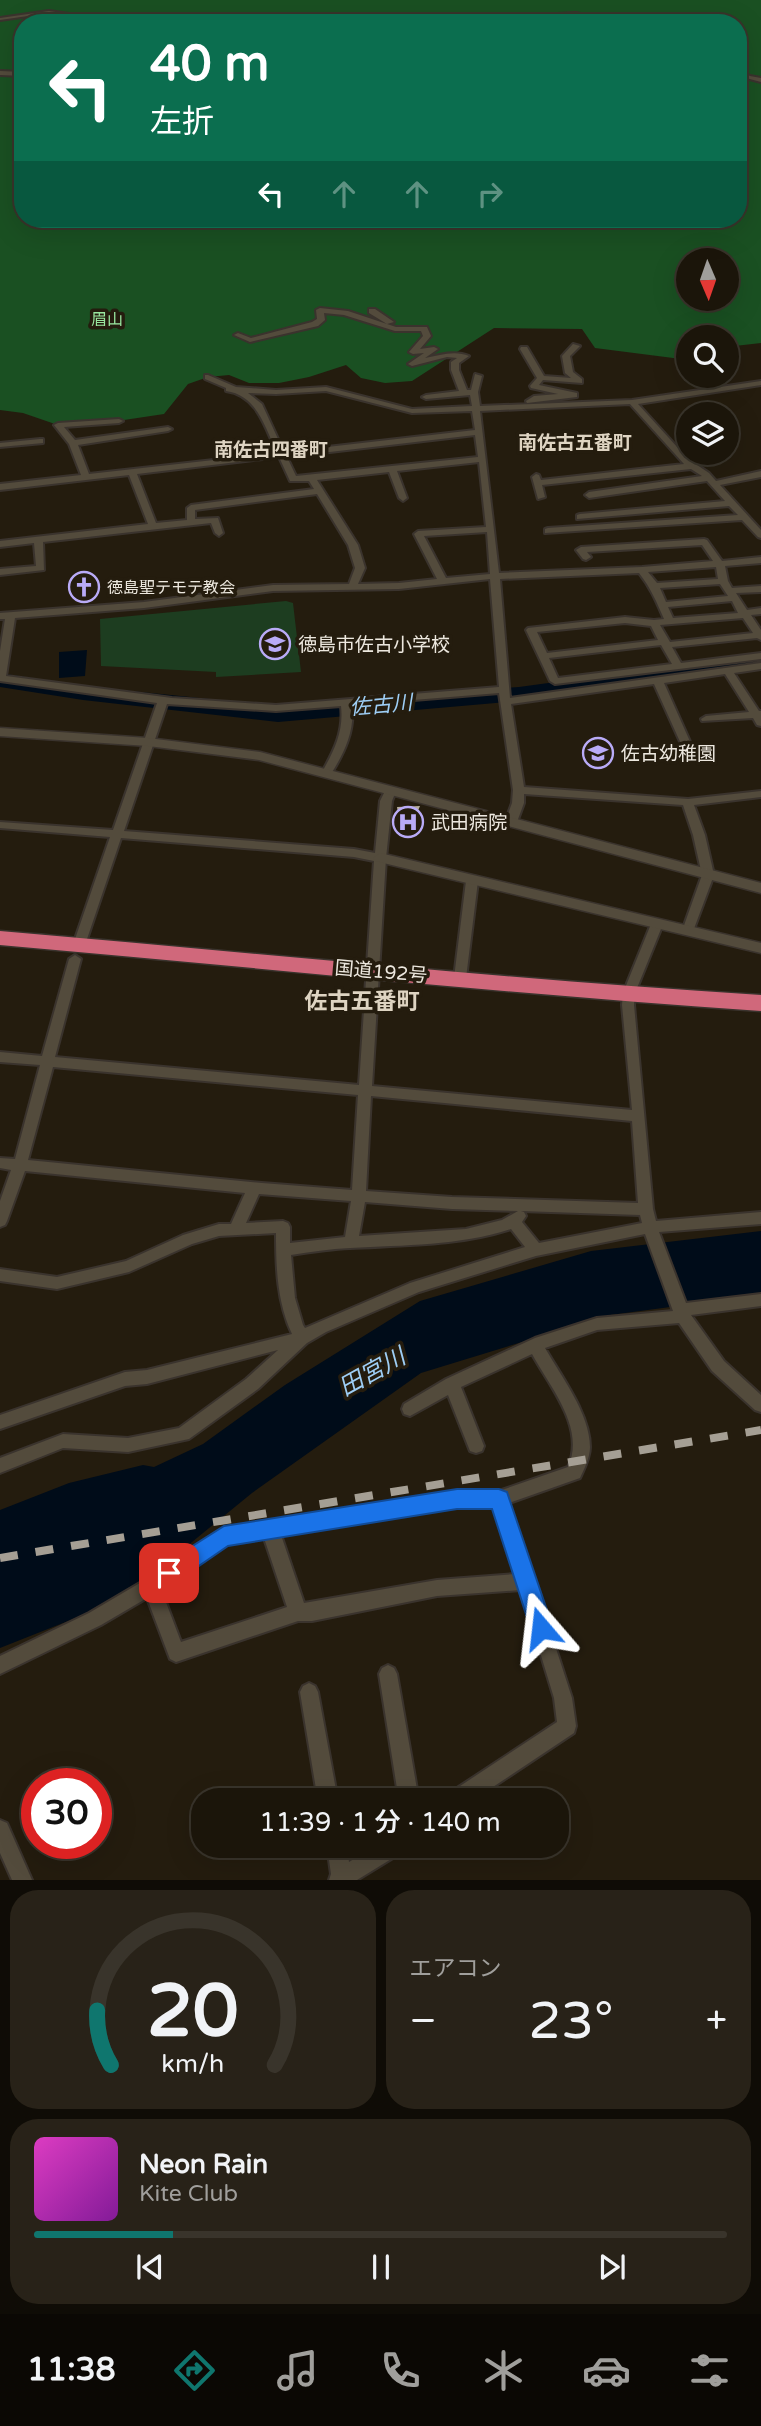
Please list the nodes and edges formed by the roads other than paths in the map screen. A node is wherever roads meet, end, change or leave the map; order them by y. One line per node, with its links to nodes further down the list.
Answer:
1 (35, 14): 2 (street)
2 (62, 14)
3 (372, 311): 4 (street)
4 (403, 329): 5 (street); 14 (street)
5 (238, 335)
6 (576, 346): 10 (street)
7 (524, 349): 10 (street)
8 (478, 376): 13 (street)
9 (208, 377): 12 (street)
10 (541, 377): 16 (street)
11 (761, 383): 15 (street)
12 (229, 389): 18 (street); 25 (street)
13 (474, 392): 14 (street); 17 (street)
14 (464, 393): 18 (street)
15 (632, 402): 16 (street); 27 (street)
16 (522, 406): 17 (street)
17 (474, 407): 18 (street); 21 (street)
18 (433, 410)
19 (119, 421): 23 (street)
20 (168, 429): 23 (street)
21 (478, 432): 25 (street); 26 (street)
22 (40, 441): 24 (street)
23 (73, 443): 31 (street)
24 (0, 445)
25 (281, 453): 29 (street); 32 (street)
26 (483, 459): 28 (street); 44 (street)
27 (693, 466): 33 (street); 37 (street)
28 (392, 468): 32 (street); 38 (street)
29 (132, 472): 31 (street); 43 (street)
30 (761, 474): 33 (street)
31 (86, 477): 34 (street)
32 (312, 478): 35 (street)
33 (711, 481): 36 (street); 39 (street)
34 (0, 487)
35 (319, 491): 42 (street); 59 (street)
36 (589, 495)
37 (541, 497)
38 (403, 498)
39 (732, 503): 40 (street); 41 (street)
40 (580, 517)
41 (745, 517): 45 (street); 47 (street)
42 (191, 522): 43 (street); 46 (street)
43 (153, 527): 48 (street)
44 (491, 529): 55 (street); 57 (street)
45 (548, 531)
46 (219, 533)
47 (761, 535)
48 (38, 540): 49 (street); 54 (street)
49 (0, 544)
50 (586, 557): 52 (street)
51 (761, 559): 52 (street)
52 (720, 564): 53 (street); 56 (street)
53 (642, 570): 55 (street); 58 (street)
54 (5, 574)
55 (495, 576): 57 (street); 78 (street)
56 (723, 580): 58 (street); 61 (street)
57 (443, 581): 59 (street)
58 (654, 586): 62 (street)
59 (352, 587): 65 (street)
60 (761, 589): 61 (street)
61 (732, 595): 62 (street); 64 (street)
62 (662, 605): 66 (street)
63 (761, 611): 64 (street)
64 (744, 614): 66 (street); 68 (street)
65 (5, 616): 75 (street)
66 (670, 621): 67 (street)
67 (654, 623): 69 (street); 70 (street)
68 (760, 636): 69 (street)
69 (665, 643): 70 (street); 72 (street)
70 (543, 656): 77 (street)
71 (761, 656): 72 (street)
72 (678, 666): 77 (street)
73 (761, 666): 74 (street)
74 (728, 671): 76 (street); 81 (street)
75 (0, 678): 79 (street)
76 (658, 681): 77 (street); 85 (street)
77 (558, 688): 78 (street)
78 (505, 696): 80 (street); 87 (street)
79 (162, 702): 80 (street); 84 (street)
80 (347, 705): 86 (street)
81 (759, 717): 82 (street)
82 (706, 719)
83 (0, 733): 84 (street)
84 (148, 742): 86 (street); 93 (street)
85 (691, 755)
86 (327, 772): 88 (street)
87 (519, 790): 90 (street); 91 (street)
88 (390, 791): 91 (street); 94 (street)
89 (761, 794): 90 (street)
90 (688, 802): 95 (street)
91 (511, 822): 95 (street)
92 (0, 825): 93 (street)
93 (116, 834): 94 (street); 103 (street)
94 (380, 858): 96 (street); 104 (street)
95 (708, 875): 97 (street); 99 (street)
96 (472, 881): 98 (street); 105 (street)
97 (761, 888)
98 (657, 924): 99 (street); 106 (street)
99 (688, 931): 101 (street)
100 (0, 938): 103 (highway, 国道192号)
101 (761, 948)
102 (0, 952): 103 (highway, 国道192号)
103 (77, 952): 104 (highway, 国道192号); 110 (street)
104 (372, 977): 105 (highway, 国道192号); 106 (highway, 国道192号); 111 (street)
105 (460, 978): 106 (highway, 国道192号)
106 (628, 999): 107 (highway, 国道192号); 108 (highway, 国道192号); 112 (street)
107 (761, 1003)
108 (761, 1017)
109 (0, 1057): 110 (street)
110 (49, 1062): 111 (street); 114 (street)
111 (366, 1090): 112 (street); 116 (street)
112 (639, 1116): 118 (street)
113 (0, 1163): 114 (street)
114 (20, 1165): 115 (street); 120 (street)
115 (254, 1189): 116 (street); 122 (street)
116 (359, 1196): 117 (street); 124 (street)
117 (529, 1206): 118 (street); 121 (street)
118 (646, 1209): 123 (street)
119 (761, 1219): 123 (street)
120 (0, 1221)
121 (514, 1222): 124 (street); 126 (street)
122 (237, 1227): 125 (street); 127 (street)
123 (651, 1231): 126 (street); 129 (street)
124 (351, 1242): 125 (street)
125 (283, 1250): 130 (street)
126 (536, 1250): 130 (street)
127 (0, 1276)
128 (761, 1300): 129 (street)
129 (682, 1313): 131 (street); 133 (street)
130 (302, 1338): 135 (street); 137 (street)
131 (535, 1345): 132 (street); 138 (street)
132 (452, 1384): 134 (street); 136 (street)
133 (761, 1405)
134 (410, 1409)
135 (0, 1422)
136 (476, 1446)
137 (0, 1466)
138 (499, 1499): 139 (street); 140 (street)
139 (270, 1529): 141 (street); 142 (street)
140 (527, 1581): 142 (street); 148 (street)
141 (151, 1586): 142 (street); 143 (street)
142 (298, 1612)
143 (0, 1665)
144 (388, 1674): 147 (street)
145 (309, 1692): 146 (street)
146 (326, 1788)
147 (407, 1788)
148 (474, 1788)
149 (0, 1830): 153 (street)
150 (338, 1858): 152 (street)
151 (375, 1858): 152 (street)
152 (341, 1879)
153 (22, 1880)

